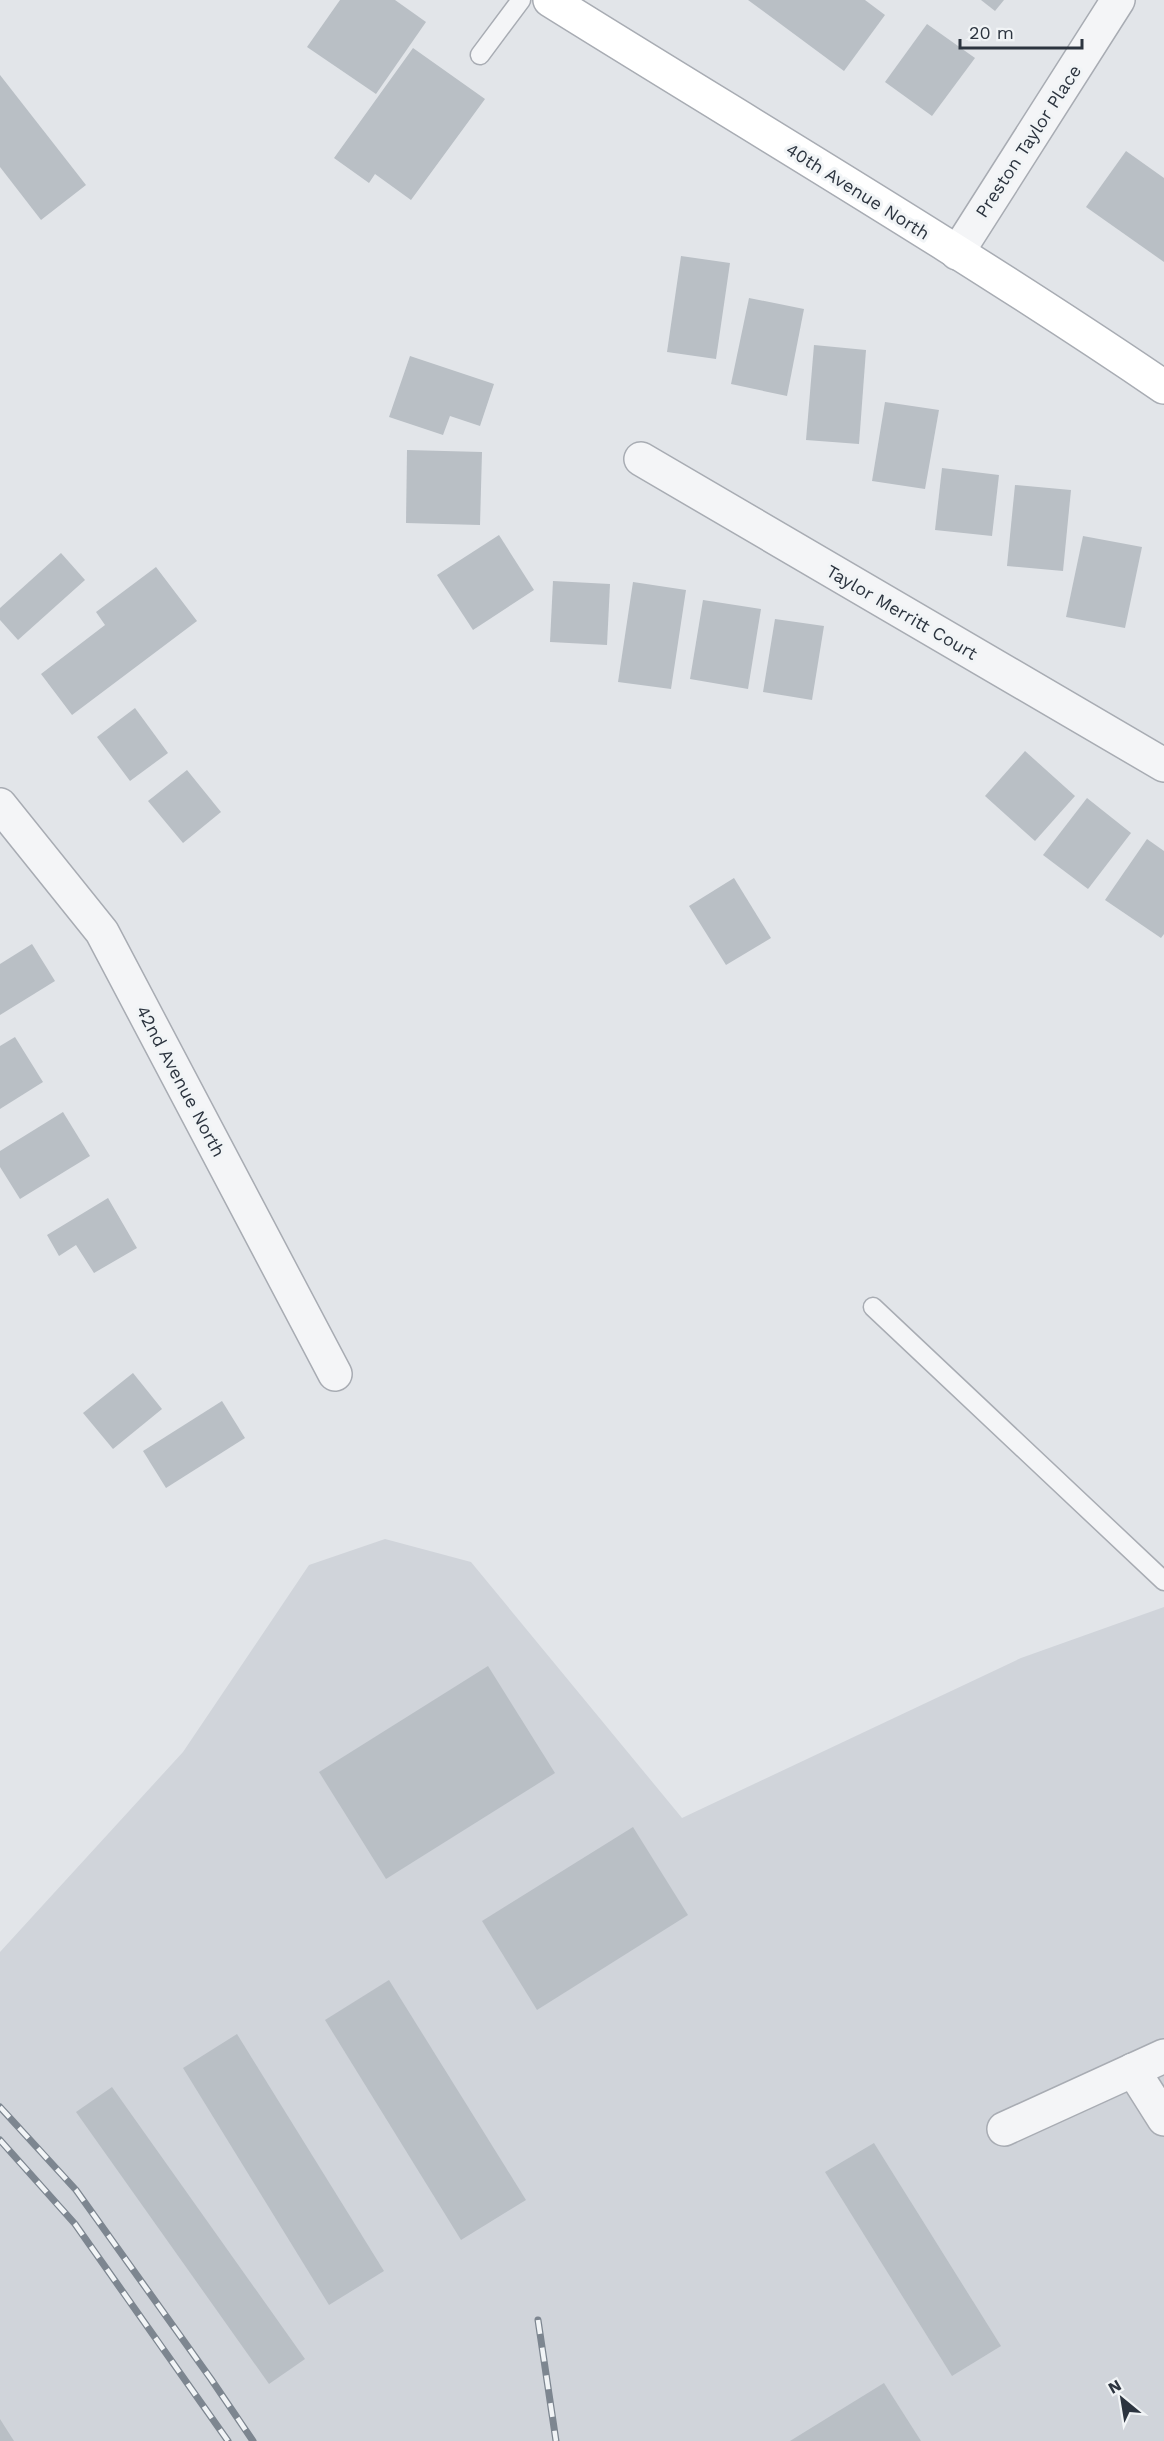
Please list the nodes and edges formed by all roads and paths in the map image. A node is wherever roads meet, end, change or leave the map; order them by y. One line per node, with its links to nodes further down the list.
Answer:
1 (521, 0): 4 (lane)
2 (550, 0): 5 (street, 40th Avenue North)
3 (1118, 0): 5 (street, Preston Taylor Place)
4 (480, 56)
5 (957, 252): 6 (street, 40th Avenue North)
6 (1164, 387)
7 (641, 459): 8 (street, Taylor Merritt Court)
8 (1164, 765)
9 (0, 805): 11 (street, 42nd Avenue North)
10 (873, 1307): 12 (lane)
11 (335, 1374)
12 (1164, 1581)
13 (1164, 2056): 14 (street)
14 (1133, 2070): 15 (street); 16 (street)
15 (1164, 2119)
16 (1004, 2129)

